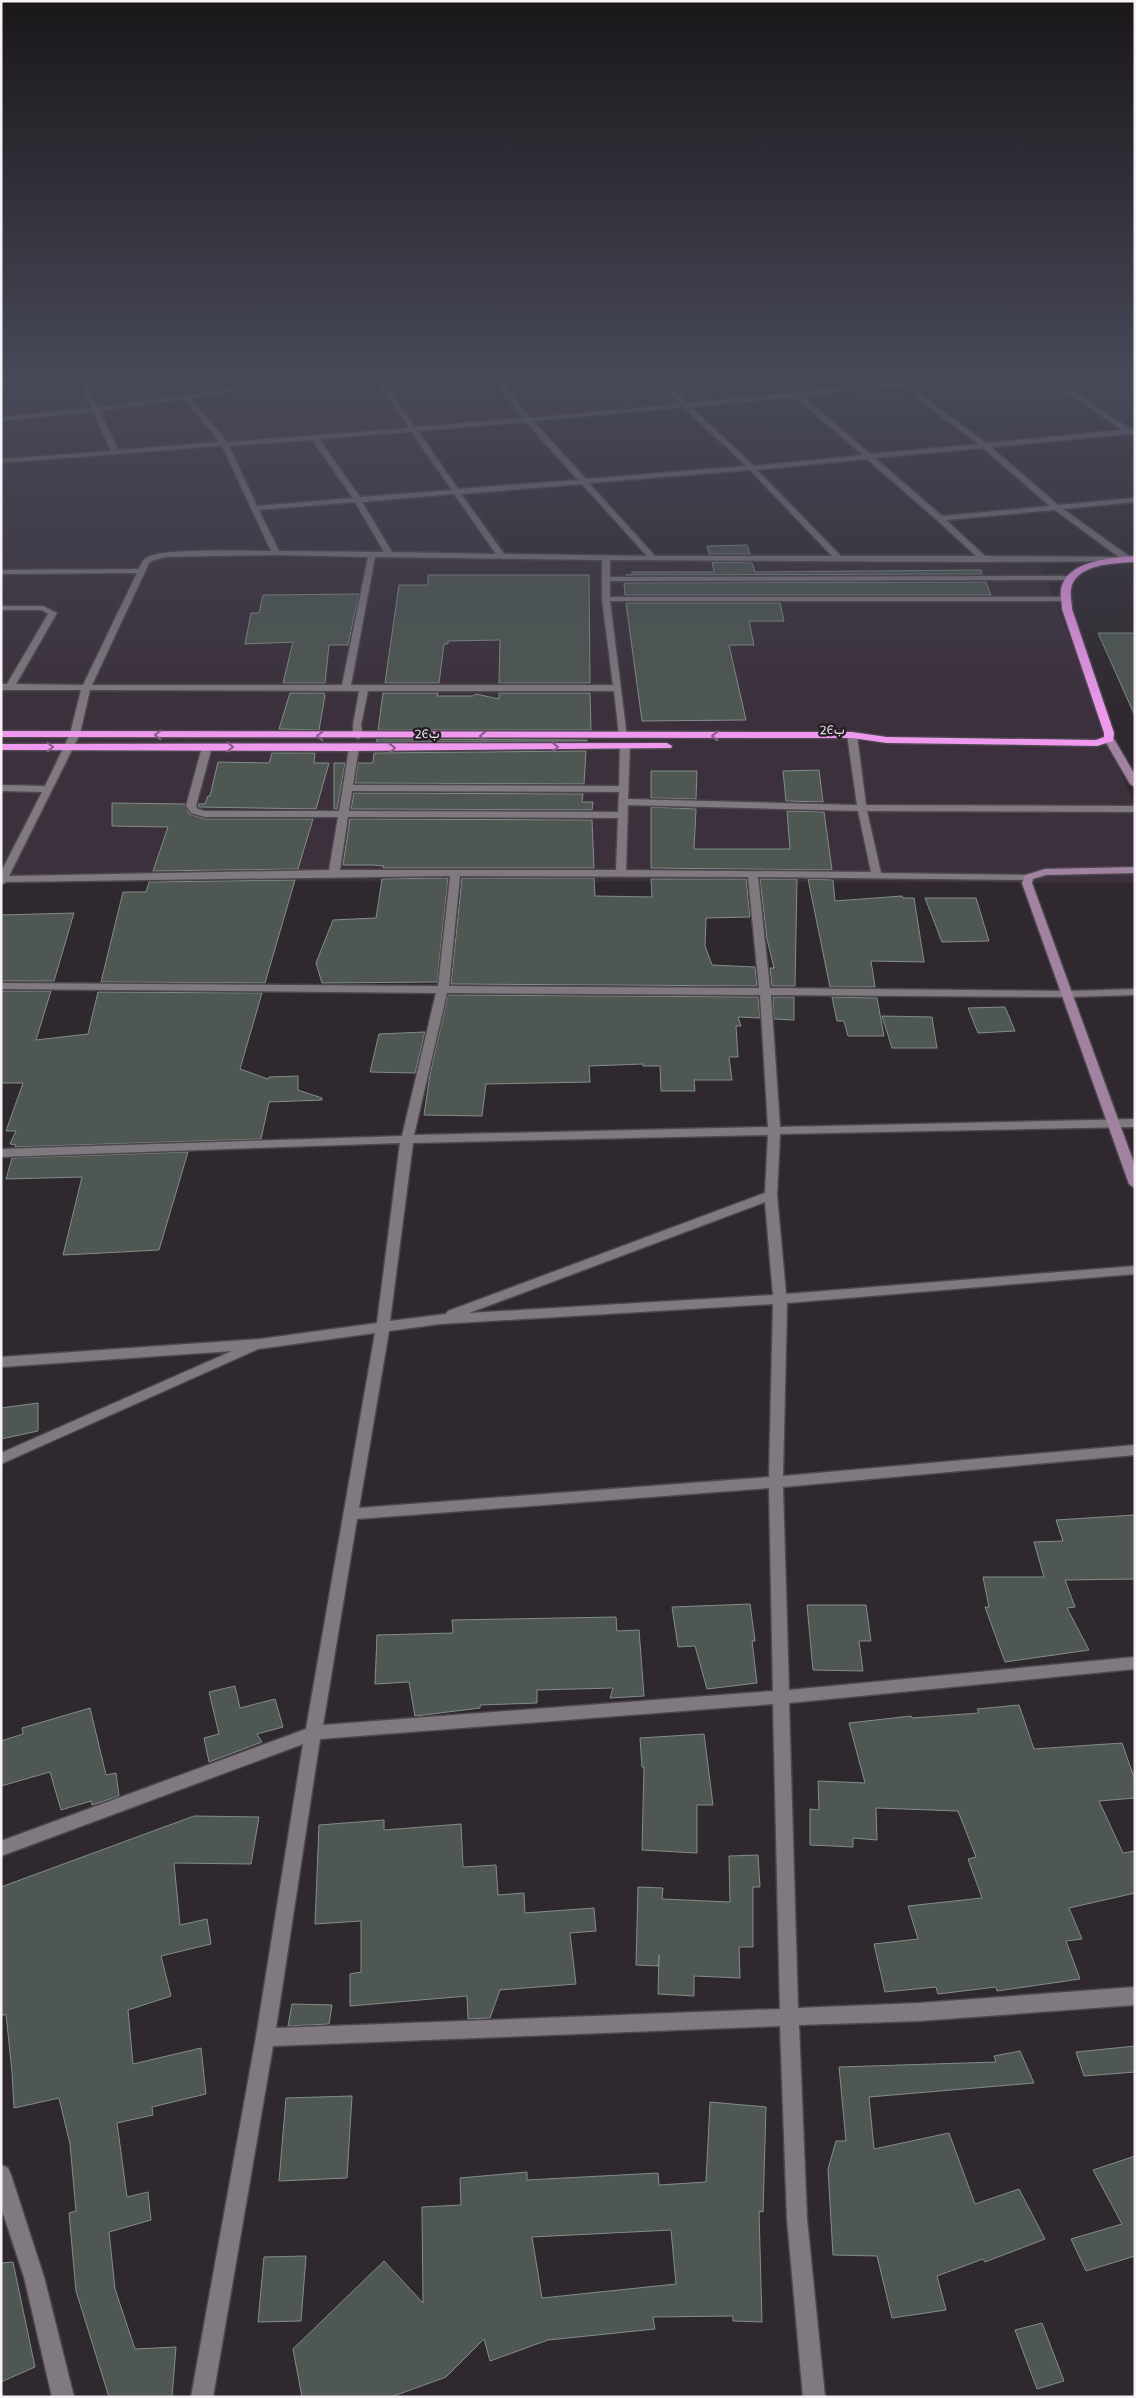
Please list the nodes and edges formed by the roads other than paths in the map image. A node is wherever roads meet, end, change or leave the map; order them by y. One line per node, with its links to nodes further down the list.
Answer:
1 (245, 488): 12 (street)
2 (349, 488): 9 (street)
3 (491, 488): 8 (street)
4 (589, 488): 19 (street)
5 (771, 488): 20 (street)
6 (905, 488): 13 (street)
7 (1034, 488): 11 (street)
8 (458, 490): 9 (street); 17 (street)
9 (357, 499): 12 (street); 16 (street)
10 (1135, 500): 11 (street)
11 (1056, 507): 13 (street); 21 (street)
12 (255, 508): 14 (street)
13 (940, 518): 22 (street)
14 (276, 553): 15 (street); 24 (street)
15 (372, 554): 16 (street); 32 (street)
16 (389, 554): 17 (street)
17 (501, 556): 18 (street)
18 (606, 558): 19 (street); 26 (street)
19 (653, 558): 20 (street)
20 (838, 558): 22 (street)
21 (1131, 559): 22 (street); 25 (highway)
22 (984, 560)
23 (1, 572): 24 (street)
24 (143, 572): 31 (street)
25 (1072, 578): 26 (street); 28 (highway)
26 (606, 579): 27 (street)
27 (606, 599): 28 (street); 34 (street)
28 (1066, 599): 38 (highway)
29 (1, 608): 30 (street)
30 (5, 687): 31 (street)
31 (86, 688): 32 (street); 36 (street)
32 (346, 688): 33 (street)
33 (364, 688): 34 (street); 37 (street)
34 (618, 688): 39 (street)
35 (1, 734): 36 (highway, 26ب)
36 (75, 734): 37 (highway, 26ب, one-way to 36); 42 (street)
37 (358, 736): 39 (highway, 26ب, one-way to 37)
38 (1109, 738): 40 (highway, 26ب); 45 (street)
39 (624, 740): 40 (highway, 26ب); 44 (highway, 26ب, one-way to 39); 49 (street)
40 (853, 740): 51 (street)
41 (1, 747): 42 (highway, 26ب, one-way to 42)
42 (69, 747): 43 (highway, 26ب); 47 (street)
43 (207, 747): 44 (highway, 26ب, one-way to 44); 53 (street)
44 (354, 748): 48 (street)
45 (1135, 784)
46 (1, 788): 47 (street)
47 (48, 788): 62 (street)
48 (349, 788): 49 (street); 53 (street)
49 (622, 789): 50 (street)
50 (623, 802): 51 (street); 54 (street)
51 (862, 808): 52 (street); 60 (street)
52 (1135, 809)
53 (343, 815): 54 (street); 58 (street)
54 (623, 815): 57 (street)
55 (1135, 870): 61 (street)
56 (455, 872): 57 (street); 58 (street); 64 (street)
57 (621, 872): 59 (street)
58 (334, 873): 62 (street)
59 (753, 874): 60 (street); 65 (street)
60 (877, 876): 61 (street)
61 (1029, 877): 67 (street)
62 (2, 880)
63 (1, 986): 64 (street)
64 (443, 988): 65 (street); 71 (street)
65 (766, 991): 67 (street); 70 (street)
66 (1135, 992): 67 (street)
67 (1068, 994): 68 (street)
68 (1112, 1123): 69 (street); 70 (street); 73 (street)
69 (1135, 1123)
70 (774, 1131): 71 (street); 74 (street)
71 (407, 1139): 72 (street); 78 (street)
72 (1, 1153)
73 (1135, 1184)
74 (771, 1195): 76 (street); 77 (street)
75 (1135, 1270): 76 (street)
76 (780, 1299): 77 (street); 83 (street)
77 (440, 1319): 78 (street)
78 (383, 1327): 79 (street); 84 (street)
79 (260, 1344): 80 (street); 82 (street)
80 (1, 1362)
81 (1135, 1450): 83 (street)
82 (1, 1459)
83 (776, 1482): 84 (street); 86 (street)
84 (351, 1514): 87 (street)
85 (1135, 1664): 86 (street)
86 (780, 1697): 87 (street); 90 (street)
87 (313, 1733): 88 (street); 91 (street)
88 (1, 1849)
89 (1135, 1996): 90 (street)
90 (789, 2017): 91 (street); 95 (street)
91 (265, 2037): 94 (street)
92 (1, 2175): 93 (street)
93 (62, 2397)
94 (202, 2397)
95 (814, 2397)

